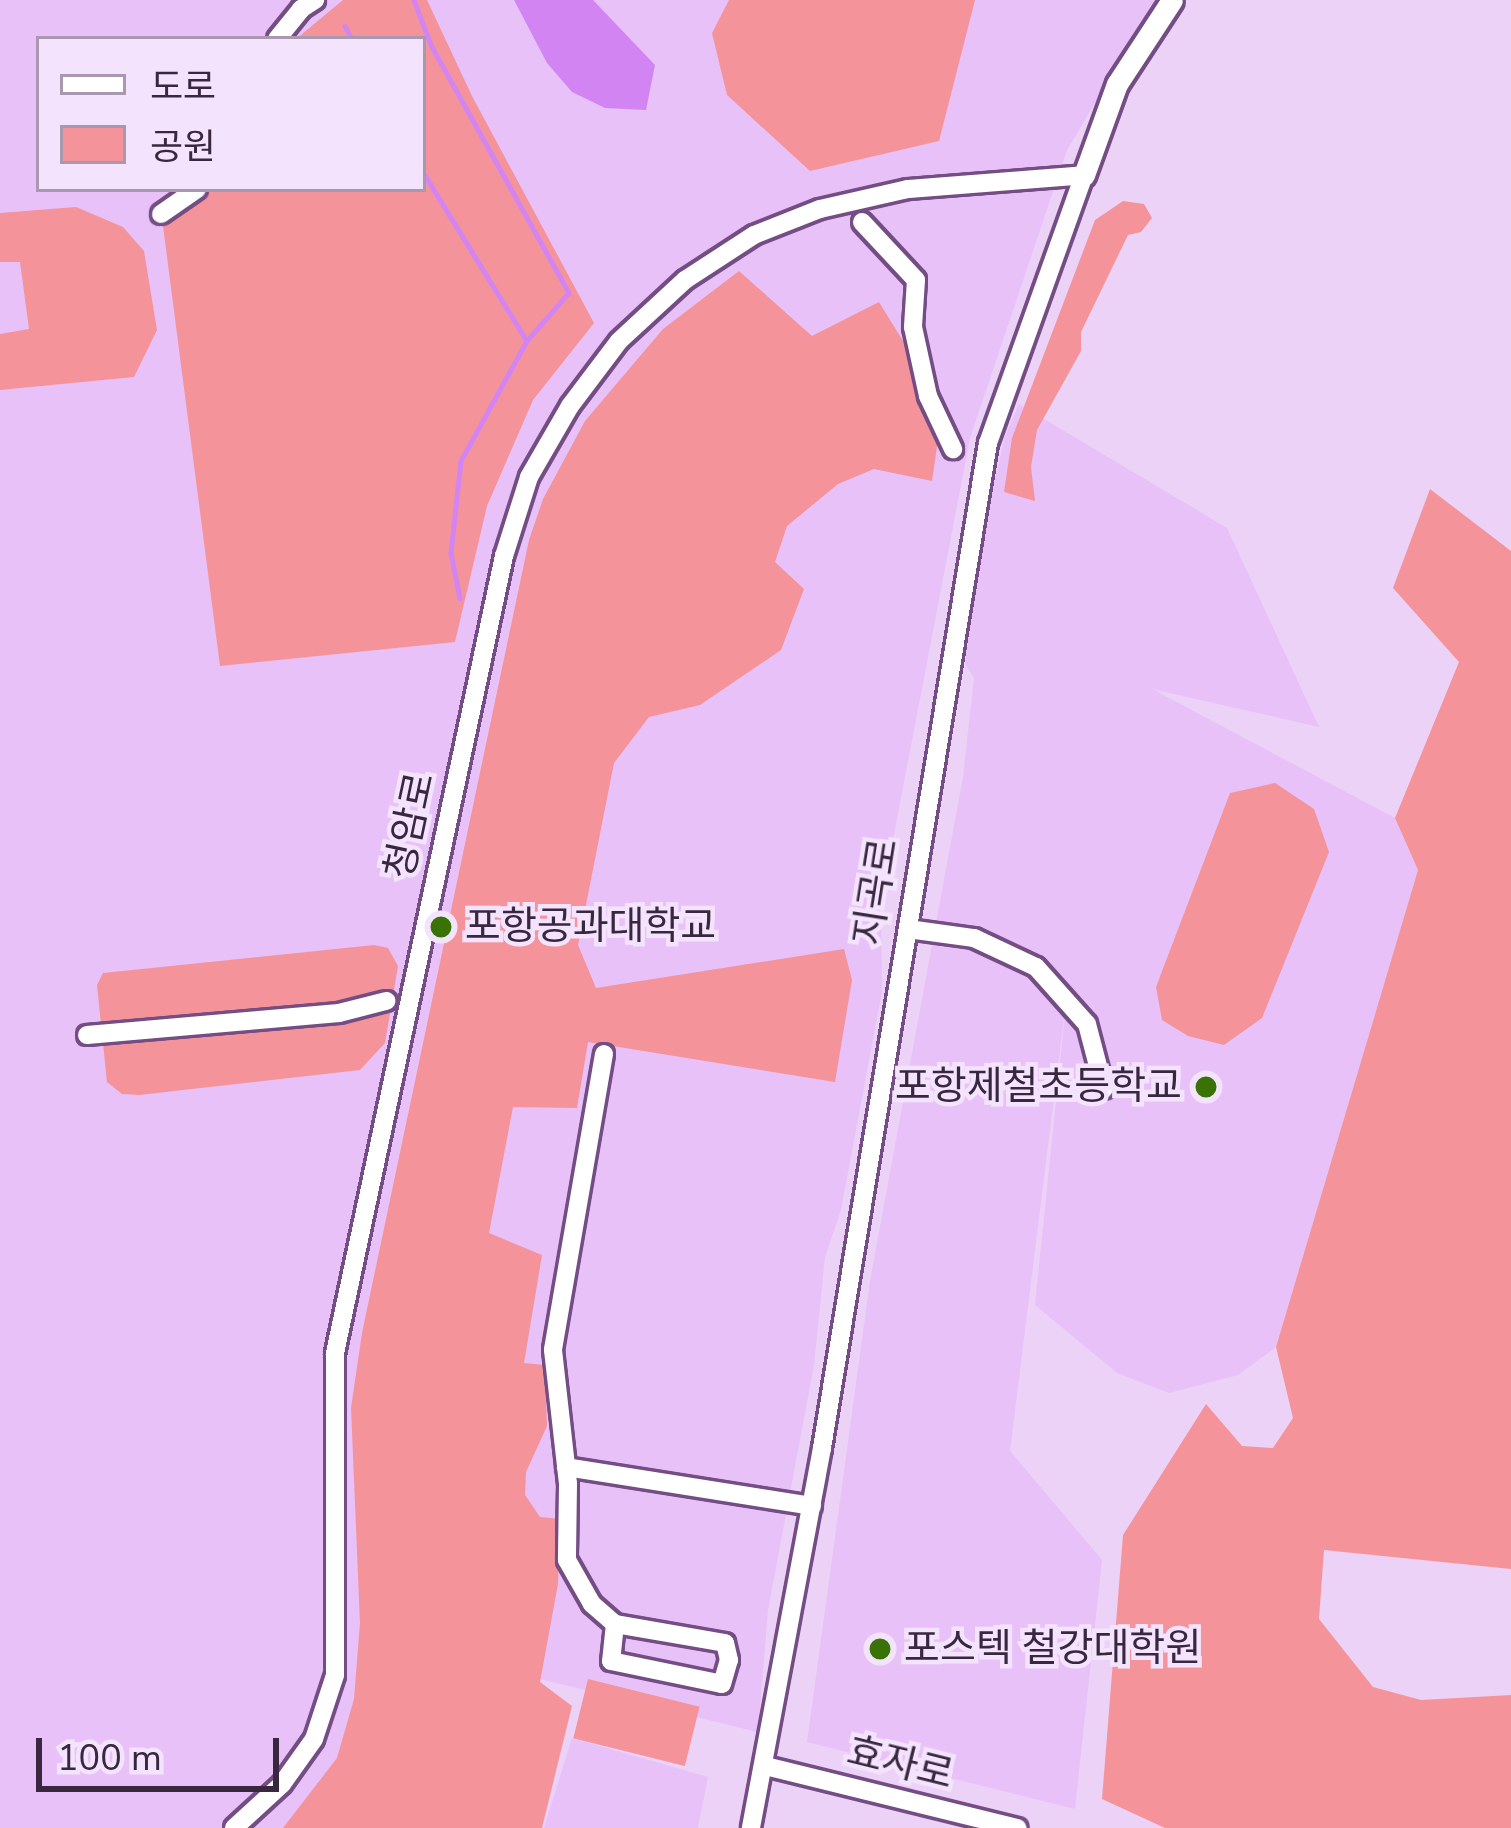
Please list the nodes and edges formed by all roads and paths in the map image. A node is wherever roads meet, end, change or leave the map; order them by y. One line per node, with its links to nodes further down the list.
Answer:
1 (315, 0): 3 (street)
2 (1172, 0): 4 (main road, 지곡로)
3 (280, 36)
4 (1084, 175): 9 (street, 지곡로); 18 (street, 청암로)
5 (192, 192): 6 (street)
6 (161, 214)
7 (862, 221): 8 (street)
8 (953, 449)
9 (908, 929): 13 (street); 15 (street, 지곡로)
10 (386, 1000): 11 (street)
11 (88, 1035)
12 (604, 1054): 14 (street)
13 (1104, 1089)
14 (566, 1467): 15 (street); 16 (street)
15 (812, 1506): 17 (street, 지곡로)
16 (615, 1624): 16 (street)
17 (765, 1766): 19 (street, 지곡로); 20 (street, 효자로)
18 (230, 1828)
19 (751, 1828)
20 (1018, 1828)

